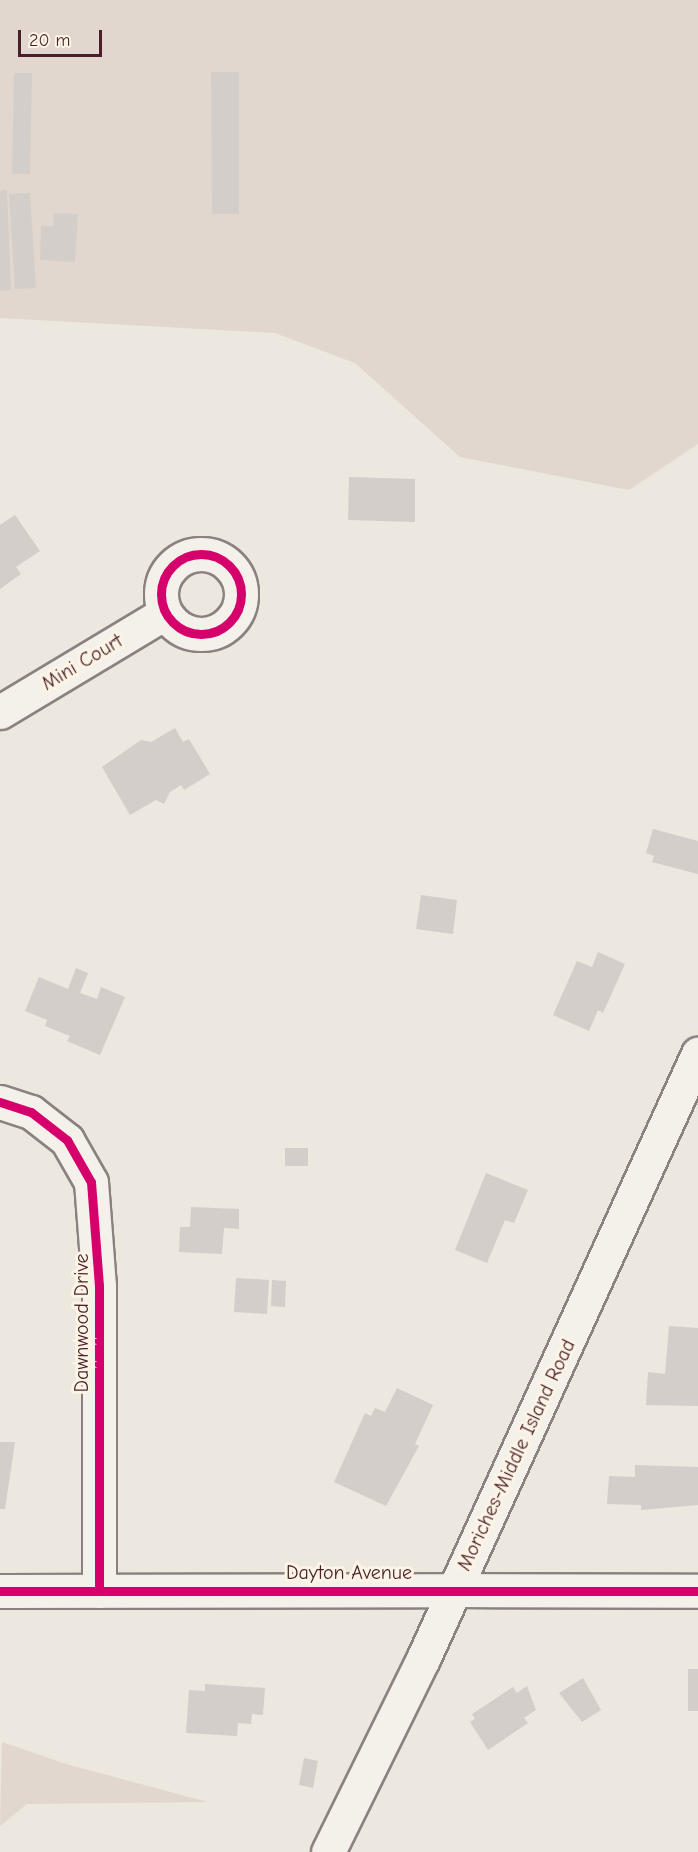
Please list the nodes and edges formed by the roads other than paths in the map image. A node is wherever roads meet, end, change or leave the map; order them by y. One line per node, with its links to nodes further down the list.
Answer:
1 (165, 613): 2 (street, Mini Court)
2 (0, 712)
3 (698, 1054): 5 (street, Moriches-Middle Island Road)
4 (0, 1102): 7 (street, Dawnwood Drive)
5 (454, 1590): 7 (street, Dayton Avenue); 8 (street, Dayton Avenue); 9 (street, Moriches-Middle Island Road)
6 (0, 1591): 7 (street, Dayton Avenue)
7 (99, 1591)
8 (698, 1591)
9 (328, 1852)

